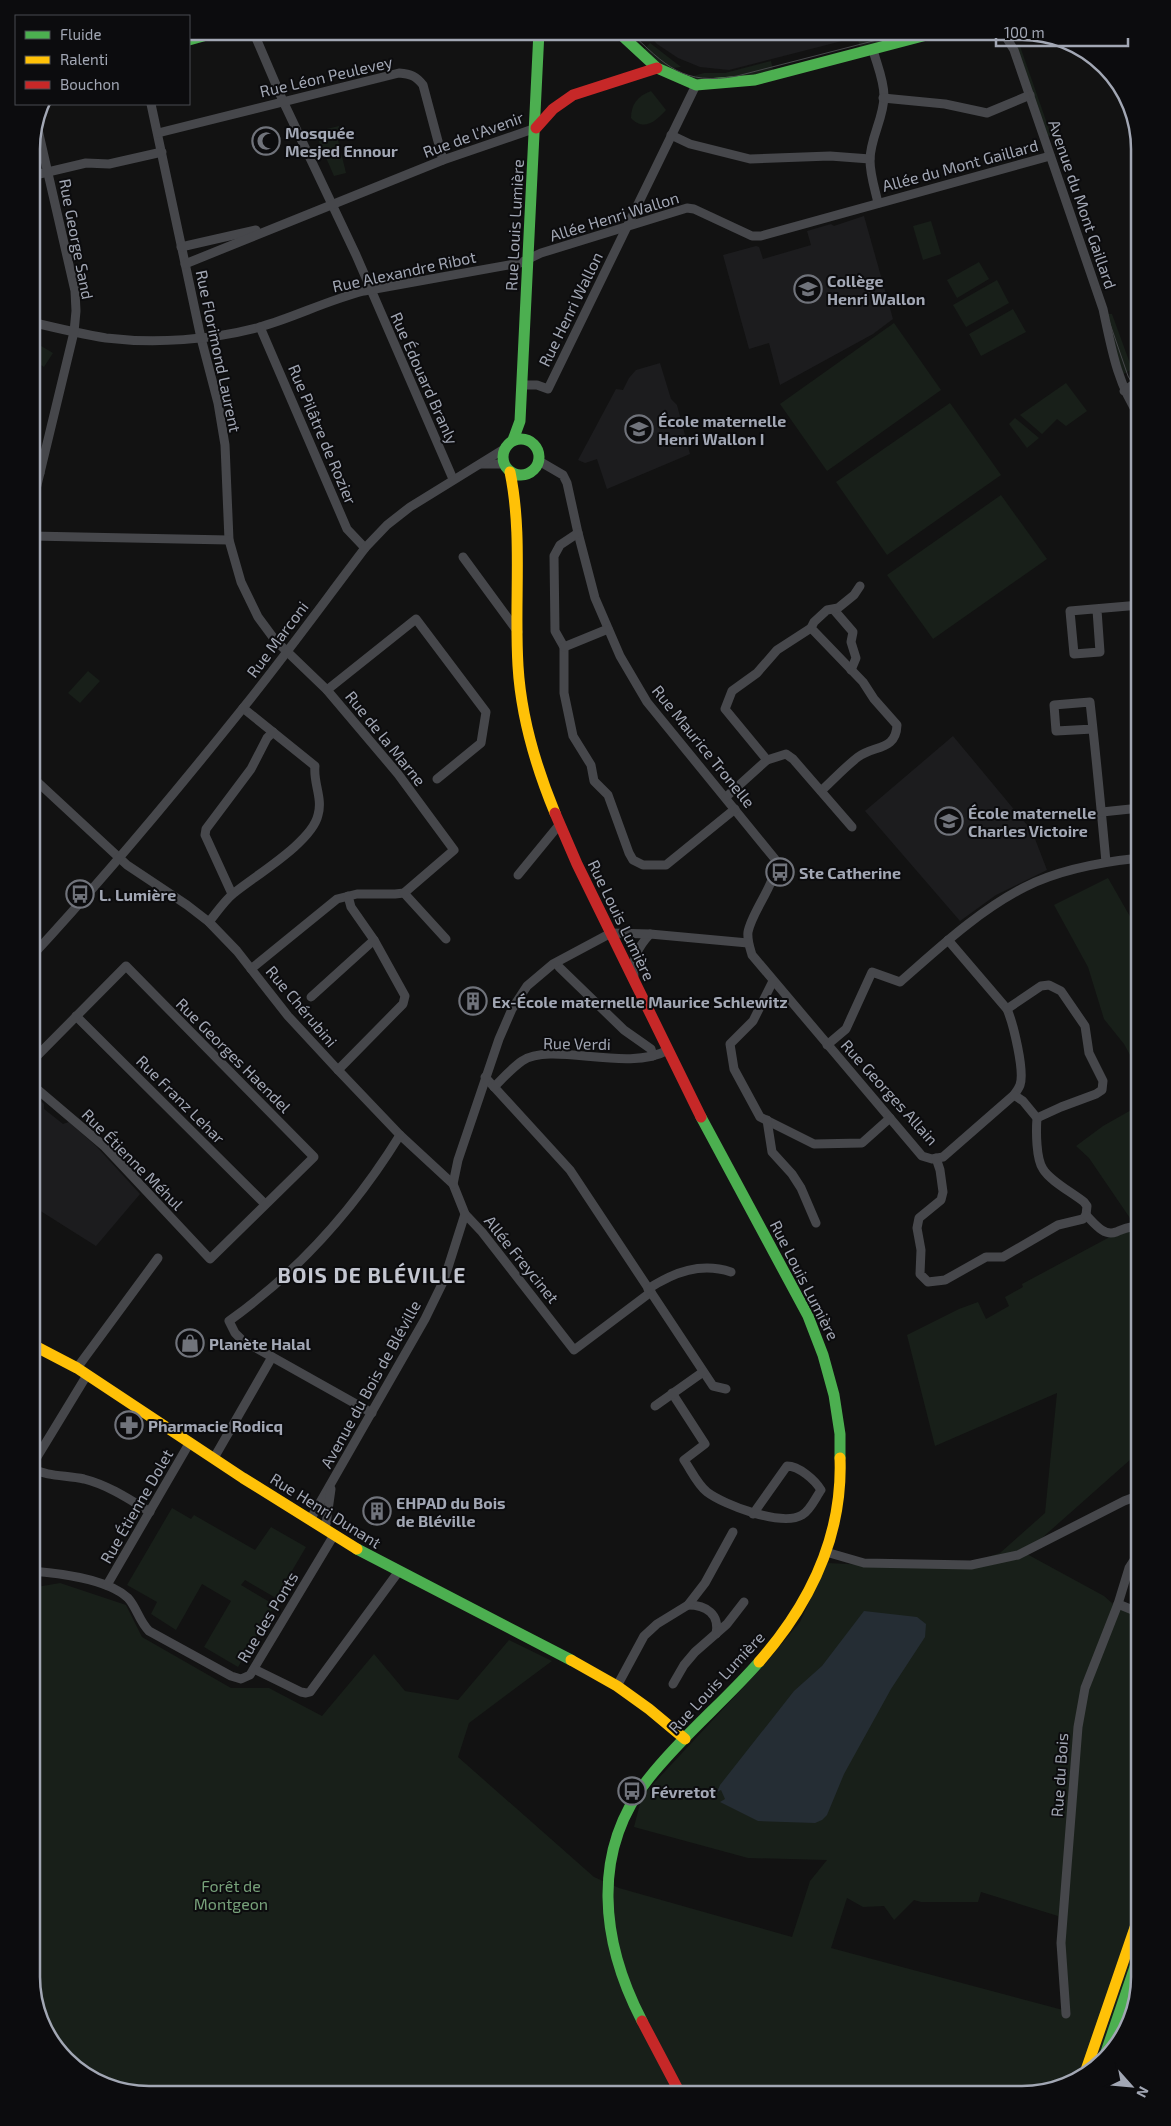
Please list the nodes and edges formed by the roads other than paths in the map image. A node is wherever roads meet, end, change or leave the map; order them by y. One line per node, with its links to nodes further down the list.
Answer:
1 (257, 40): 11 (street, Rue Édouard Branly)
2 (539, 40): 13 (main road, Rue Louis Lumière)
3 (627, 40): 7 (main road)
4 (911, 40): 6 (main road)
5 (1008, 40): 9 (street, Avenue du Mont Gaillard)
6 (873, 50): 8 (main road); 10 (street)
7 (657, 68): 8 (main road); 13 (main road)
8 (696, 85): 15 (street, Rue Henri Wallon)
9 (1030, 95): 10 (street); 18 (street, Avenue du Mont Gaillard)
10 (883, 98): 19 (street)
11 (283, 101): 14 (street, Rue Léon Peulevey); 20 (street, Rue Léon Peulevey); 24 (street, Rue Édouard Branly)
12 (151, 105): 14 (street, Rue Florimond Laurent)
13 (536, 128): 20 (street, Rue de l'Avenir); 28 (main road, Rue Louis Lumière)
14 (158, 133): 17 (street, Rue Florimond Laurent)
15 (672, 135): 19 (street); 26 (street, Rue Henri Wallon)
16 (40, 140): 21 (street, Rue George Sand)
17 (162, 152): 21 (street); 27 (street, Rue Florimond Laurent)
18 (1050, 156): 23 (street, Allée du Mont Gaillard); 37 (street, Avenue du Mont Gaillard)
19 (870, 159): 23 (street)
20 (443, 160): 24 (street, Rue de l'Avenir)
21 (48, 172): 22 (street); 33 (street, Rue George Sand)
22 (40, 174)
23 (878, 202): 26 (street, Allée Henri Wallon)
24 (332, 205): 25 (street, Rue de l'Avenir); 30 (street, Rue Édouard Branly)
25 (280, 224): 27 (street, Rue de l'Avenir); 29 (street, Rue de l'Avenir)
26 (627, 226): 28 (street, Allée Henri Wallon); 35 (street, Rue Henri Wallon)
27 (182, 247): 29 (street, Rue Florimond Laurent)
28 (529, 259): 30 (street, Rue Alexandre Ribot); 35 (main road, Rue Louis Lumière)
29 (185, 264): 34 (street, Rue Florimond Laurent)
30 (370, 290): 32 (street, Rue Alexandre Ribot); 48 (street, Rue Édouard Branly)
31 (40, 324): 33 (street, Rue Alexandre Ribot)
32 (260, 327): 34 (street, Rue Alexandre Ribot); 53 (street, Rue Pilâtre de Rozier)
33 (74, 332): 34 (street, Rue Alexandre Ribot); 46 (street, Rue George Sand)
34 (200, 338): 52 (street, Rue Florimond Laurent)
35 (522, 385): 39 (main road, Rue Louis Lumière)
36 (1131, 386): 37 (street)
37 (1124, 391): 38 (street, Avenue du Mont Gaillard)
38 (1131, 402)
39 (520, 421): 40 (main road, Rue Louis Lumière); 41 (main road, Rue Louis Lumière)
40 (513, 440): 41 (main road); 42 (main road)
41 (527, 440): 43 (main road)
42 (504, 449): 44 (street, Rue Marconi); 45 (main road)
43 (539, 461): 47 (main road); 50 (street, Rue Maurice Tronelle)
44 (481, 464): 45 (street, Rue Marconi); 48 (street, Rue Marconi)
45 (507, 468): 47 (main road); 49 (main road, Rue Louis Lumière)
46 (40, 473)
47 (527, 474): 49 (main road, Rue Louis Lumière)
48 (453, 479): 53 (street, Rue Marconi)
49 (516, 501): 61 (main road, Rue Louis Lumière)
50 (578, 533): 60 (street, Rue Maurice Tronelle); 62 (street)
51 (40, 536): 52 (street)
52 (229, 540): 63 (street, Rue Florimond Laurent)
53 (365, 548): 63 (street, Rue Marconi)
54 (463, 557): 61 (street)
55 (860, 586): 57 (street)
56 (1131, 606): 58 (street)
57 (834, 610): 59 (street); 64 (street)
58 (1097, 610): 58 (street)
59 (811, 628): 64 (street); 69 (street)
60 (608, 629): 62 (street); 73 (street, Rue Maurice Tronelle)
61 (518, 632): 77 (main road, Rue Louis Lumière)
62 (564, 647): 74 (street)
63 (287, 650): 65 (street, Rue de la Marne); 66 (street, Rue Marconi)
64 (851, 670): 72 (street)
65 (327, 690): 70 (street); 83 (street, Rue de la Marne)
66 (244, 708): 68 (street); 79 (street, Rue Marconi)
67 (1093, 729): 67 (street); 76 (street)
68 (273, 732): 84 (street); 84 (street)
69 (767, 760): 72 (street); 73 (street)
70 (437, 779)
71 (40, 788): 79 (street, Rue Chérubini)
72 (821, 791): 78 (street)
73 (726, 797): 74 (street, Rue Maurice Tronelle)
74 (735, 808): 92 (street, Rue Maurice Tronelle)
75 (1131, 809): 76 (street)
76 (1102, 812): 81 (street)
77 (559, 825): 82 (street); 87 (main road, Rue Louis Lumière)
78 (852, 827)
79 (120, 858): 86 (street, Rue Chérubini); 93 (street)
80 (1131, 859): 81 (street)
81 (1106, 862): 91 (street)
82 (518, 875)
83 (404, 892): 85 (street); 89 (street)
84 (232, 894): 86 (street)
85 (348, 896): 90 (street); 95 (street)
86 (209, 922): 95 (street, Rue Chérubini)
87 (611, 933): 88 (street); 97 (main road, Rue Louis Lumière); 106 (street)
88 (650, 934): 92 (street); 97 (street)
89 (446, 939)
90 (374, 940): 98 (street); 105 (street)
91 (948, 940): 99 (street, Rue Georges Allain); 101 (street)
92 (748, 943): 96 (street, Rue Georges Allain)
93 (40, 947)
94 (559, 967): 104 (street)
95 (251, 969): 105 (street, Rue Chérubini)
96 (773, 981): 101 (street, Rue Georges Allain); 112 (street)
97 (636, 988): 102 (main road, Rue Louis Lumière)
98 (311, 997)
99 (1007, 1009): 109 (street, Rue Georges Allain); 111 (street)
100 (76, 1016): 103 (street, Rue Georges Haendel); 116 (street, Rue Franz Lehar); 116 (street, Rue Georges Haendel)
101 (827, 1045): 110 (street, Rue Georges Allain)
102 (668, 1050): 104 (street, Rue Verdi); 145 (main road, Rue Louis Lumière)
103 (40, 1053)
104 (653, 1056): 107 (street, Rue Verdi)
105 (338, 1070): 113 (street, Rue Chérubini)
106 (485, 1077): 107 (street); 115 (street)
107 (494, 1087): 124 (street)
108 (40, 1092): 122 (street, Rue Étienne Méhul)
109 (1014, 1095): 111 (street); 114 (street, Rue Georges Allain)
110 (890, 1118): 112 (street); 114 (street, Rue Georges Allain)
111 (1037, 1118): 118 (street)
112 (767, 1120): 119 (street)
113 (400, 1135): 115 (street, Rue Chérubini); 126 (street)
114 (936, 1158): 118 (street)
115 (453, 1184): 117 (street, Allée Freycinet)
116 (265, 1204): 122 (street, Rue Georges Haendel)
117 (466, 1214): 124 (street, Allée Freycinet); 133 (street, Avenue du Bois de Bléville)
118 (1086, 1215): 120 (street)
119 (816, 1224)
120 (1131, 1227)
121 (158, 1258): 127 (street)
122 (210, 1258)
123 (731, 1272): 124 (street)
124 (649, 1290): 128 (street)
125 (40, 1349): 127 (main road, Rue Henri Dunant)
126 (272, 1356): 133 (street); 136 (street)
127 (77, 1368): 129 (main road, Rue Henri Dunant)
128 (703, 1372): 130 (street); 131 (street)
129 (87, 1375): 134 (main road, Rue Henri Dunant); 135 (street)
130 (726, 1389)
131 (672, 1393): 132 (street); 141 (street)
132 (654, 1406)
133 (372, 1413): 138 (street, Avenue du Bois de Bléville)
134 (190, 1442): 136 (main road, Rue Henri Dunant); 140 (street, Rue Étienne Dolet)
135 (40, 1453)
136 (214, 1458): 142 (main road, Rue Henri Dunant)
137 (40, 1472): 140 (street)
138 (332, 1484): 142 (street, Avenue du Bois de Bléville); 143 (street, Avenue du Bois de Bléville)
139 (1131, 1498): 145 (street)
140 (150, 1512): 149 (street, Rue Étienne Dolet)
141 (754, 1514): 141 (street)
142 (310, 1520): 143 (main road, Rue Henri Dunant)
143 (329, 1532): 148 (main road, Rue Henri Dunant); 155 (street, Rue des Ponts)
144 (732, 1532): 152 (street)
145 (826, 1552): 158 (main road, Rue Louis Lumière)
146 (1131, 1565): 151 (street, Rue du Bois)
147 (40, 1571): 149 (street, Rue des Ponts)
148 (399, 1571): 155 (street); 157 (main road, Rue Henri Dunant)
149 (107, 1585): 155 (street, Rue des Ponts)
150 (744, 1602): 154 (street)
151 (1118, 1604): 153 (street); 161 (street, Rue du Bois)
152 (688, 1605): 154 (street); 157 (street)
153 (1131, 1610)
154 (716, 1634): 156 (street)
155 (254, 1669)
156 (673, 1684)
157 (617, 1686): 158 (main road, Rue Henri Dunant)
158 (685, 1740): 164 (main road, Rue Louis Lumière)
159 (1131, 1939): 163 (main road)
160 (1131, 1979): 162 (main road)
161 (1066, 2014)
162 (1109, 2043)
163 (1089, 2063)
164 (676, 2086)

